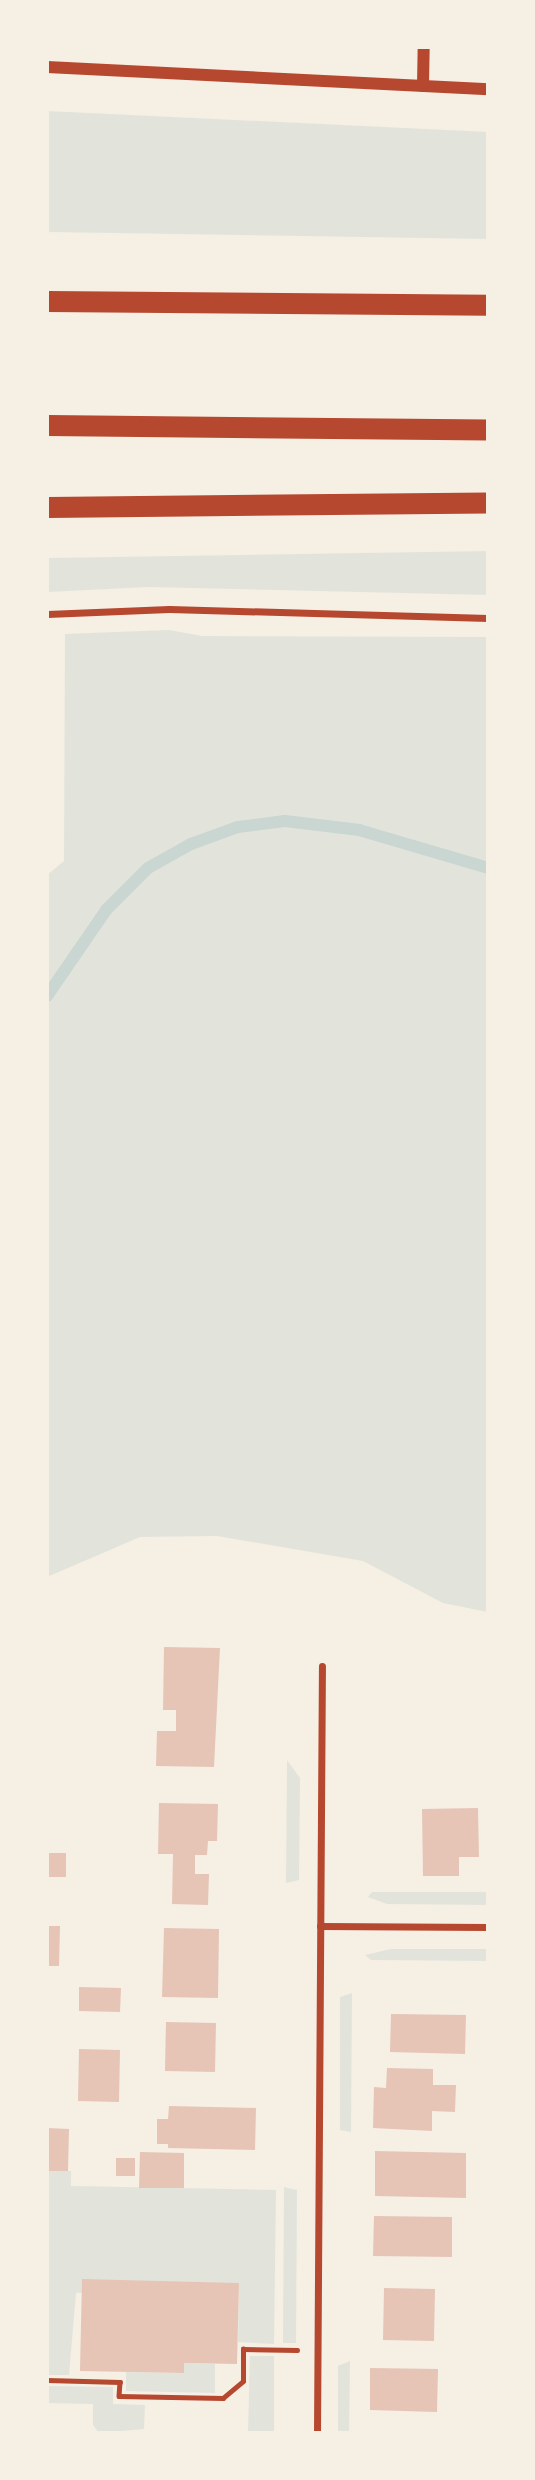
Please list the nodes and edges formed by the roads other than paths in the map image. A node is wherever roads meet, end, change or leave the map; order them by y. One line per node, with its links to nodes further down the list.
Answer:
1 (424, 47): 3 (street)
2 (47, 67): 3 (street)
3 (423, 86): 4 (street)
4 (488, 89)
5 (47, 301): 6 (highway)
6 (488, 305)
7 (47, 425): 8 (highway)
8 (488, 430)
9 (488, 502): 10 (highway)
10 (47, 507)
11 (47, 614): 12 (street)
12 (488, 618)
13 (322, 1666): 14 (street)
14 (320, 1926): 15 (street); 16 (street)
15 (488, 1927)
16 (317, 2433)

